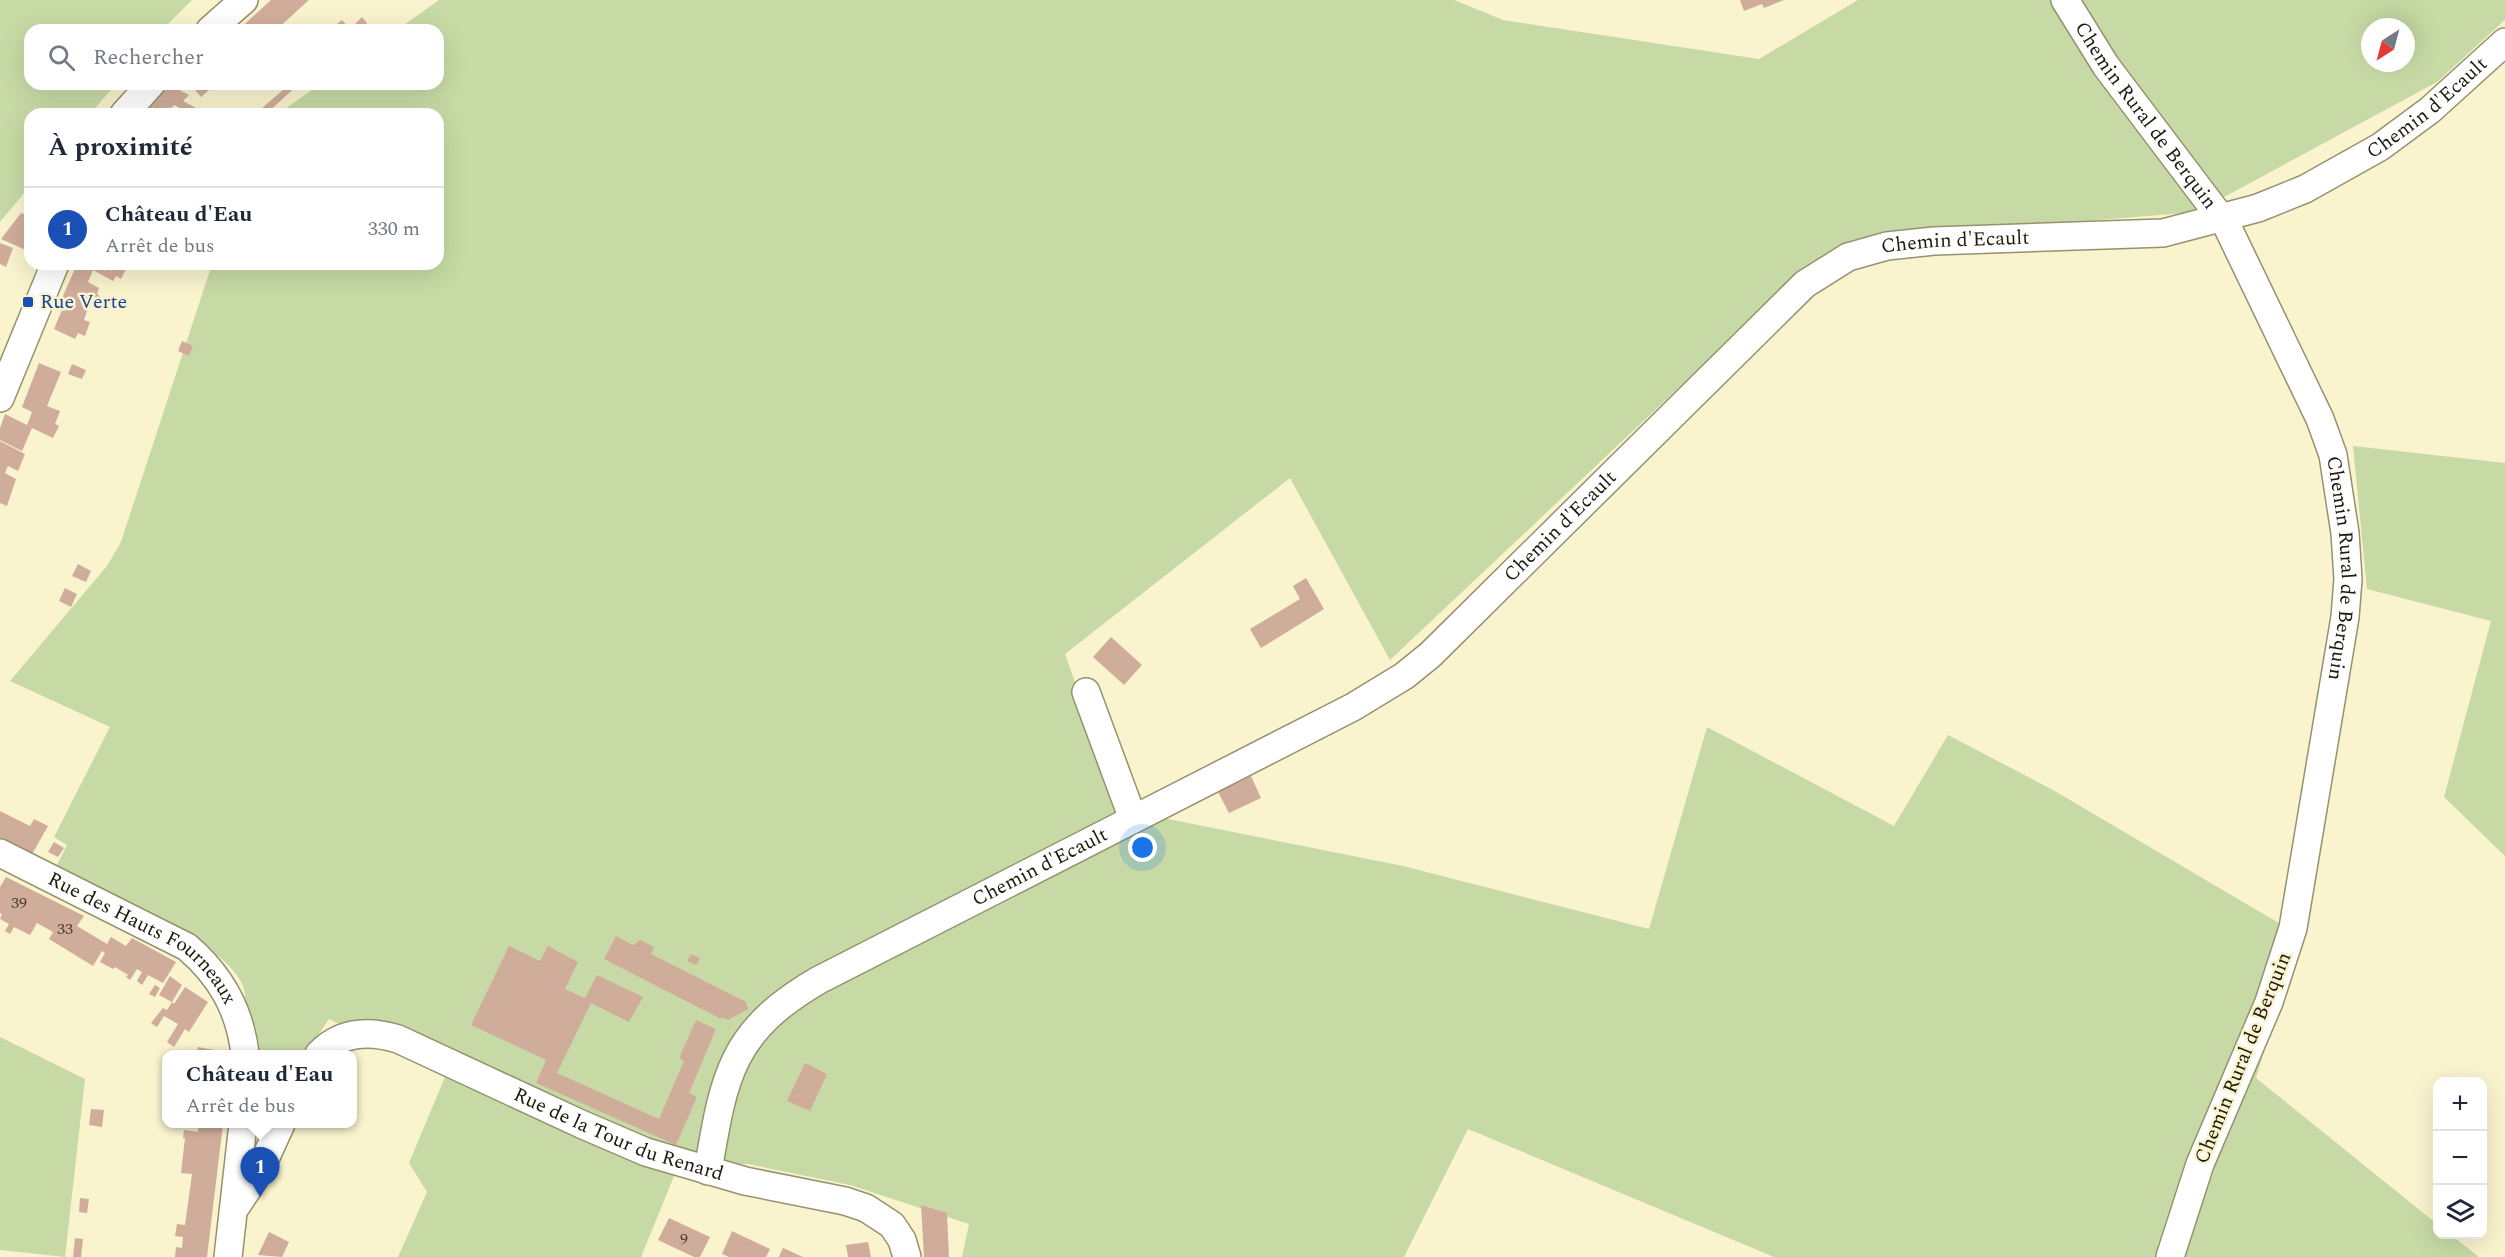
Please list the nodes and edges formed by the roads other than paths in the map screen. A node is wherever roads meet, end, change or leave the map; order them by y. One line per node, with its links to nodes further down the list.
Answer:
1 (244, 0): 3 (street)
2 (2065, 0): 7 (street, Chemin Rural de Berquin)
3 (217, 24)
4 (2505, 42): 7 (street, Chemin d'Ecault)
5 (146, 90): 6 (street)
6 (129, 108)
7 (2221, 218): 11 (street, Chemin d'Ecault); 21 (street, Chemin Rural de Berquin)
8 (53, 270): 9 (street)
9 (0, 398)
10 (1086, 692): 11 (street)
11 (1133, 819): 17 (street, Chemin d'Ecault)
12 (0, 853): 13 (street, Rue des Hauts Fourneaux)
13 (244, 1050)
14 (324, 1050): 17 (street, Rue de la Tour du Renard)
15 (279, 1128): 18 (street)
16 (242, 1133): 18 (street)
17 (708, 1171): 20 (street, Rue de la Tour du Renard)
18 (234, 1212): 19 (street)
19 (228, 1257)
20 (907, 1257)
21 (2170, 1257)

